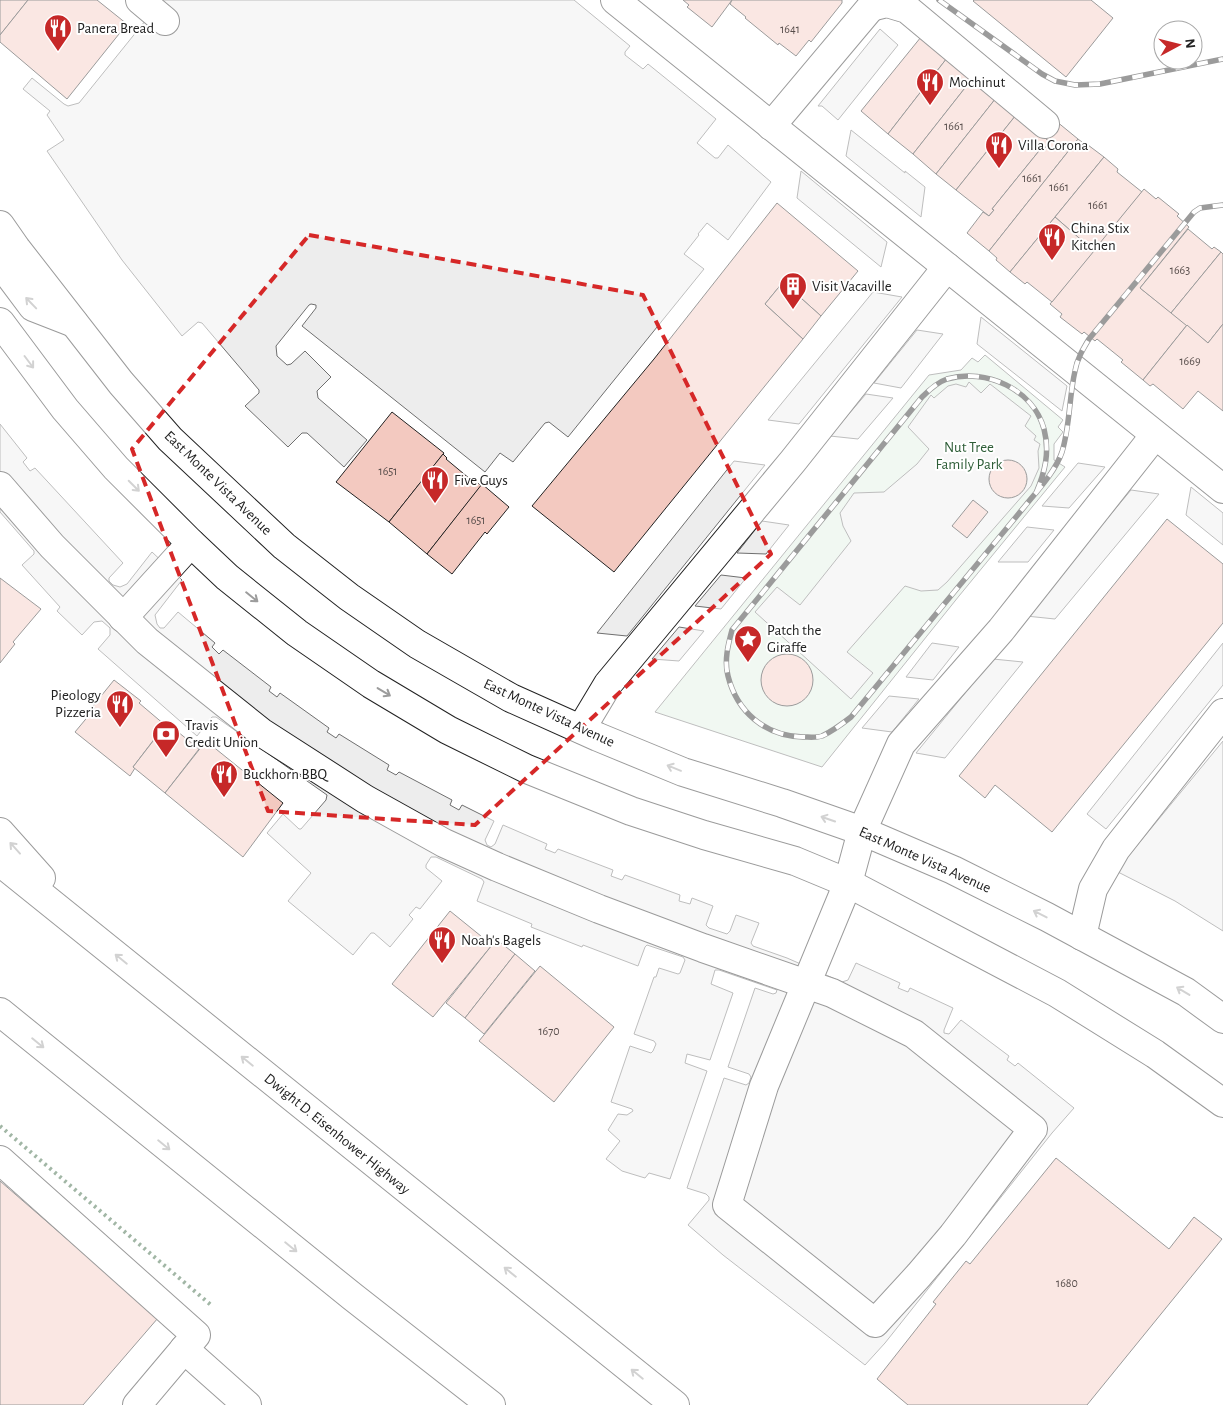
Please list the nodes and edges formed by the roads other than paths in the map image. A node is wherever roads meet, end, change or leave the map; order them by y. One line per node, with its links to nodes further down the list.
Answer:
1 (140, 0): 4 (main road)
2 (615, 0): 6 (main road)
3 (872, 4): 5 (main road); 6 (main road)
4 (165, 21)
5 (1044, 124)
6 (771, 126): 9 (main road)
7 (0, 226): 11 (main road, East Monte Vista Avenue)
8 (0, 263): 11 (main road, one-way to 8)
9 (947, 267): 12 (main road); 18 (main road)
10 (0, 322): 15 (main road, one-way to 15)
11 (74, 323): 18 (main road, East Monte Vista Avenue)
12 (1155, 435): 14 (main road); 19 (main road)
13 (0, 486): 16 (main road)
14 (1223, 489)
15 (191, 543): 16 (main road); 22 (main road, one-way to 22)
16 (123, 618): 25 (main road)
17 (1223, 713): 23 (main road)
18 (581, 729): 19 (main road, East Monte Vista Avenue, one-way to 18)
19 (862, 831): 22 (main road); 23 (main road, East Monte Vista Avenue, one-way to 19)
20 (0, 832): 24 (main road, one-way to 20)
21 (0, 862): 24 (main road, Dwight D. Eisenhower Highway)
22 (848, 883): 25 (main road); 28 (main road)
23 (1082, 936): 27 (main road, East Monte Vista Avenue, one-way to 23)
24 (94, 937): 36 (main road, Dwight D. Eisenhower Highway, one-way to 24)
25 (806, 985): 25 (main road)
26 (0, 1012): 30 (main road, one-way to 30)
27 (1223, 1019)
28 (1223, 1104)
29 (0, 1160): 31 (main road)
30 (353, 1297): 34 (main road); 35 (main road)
31 (184, 1349): 32 (main road); 33 (main road)
32 (143, 1403)
33 (247, 1405)
34 (461, 1405)
35 (491, 1405)
36 (675, 1405)

